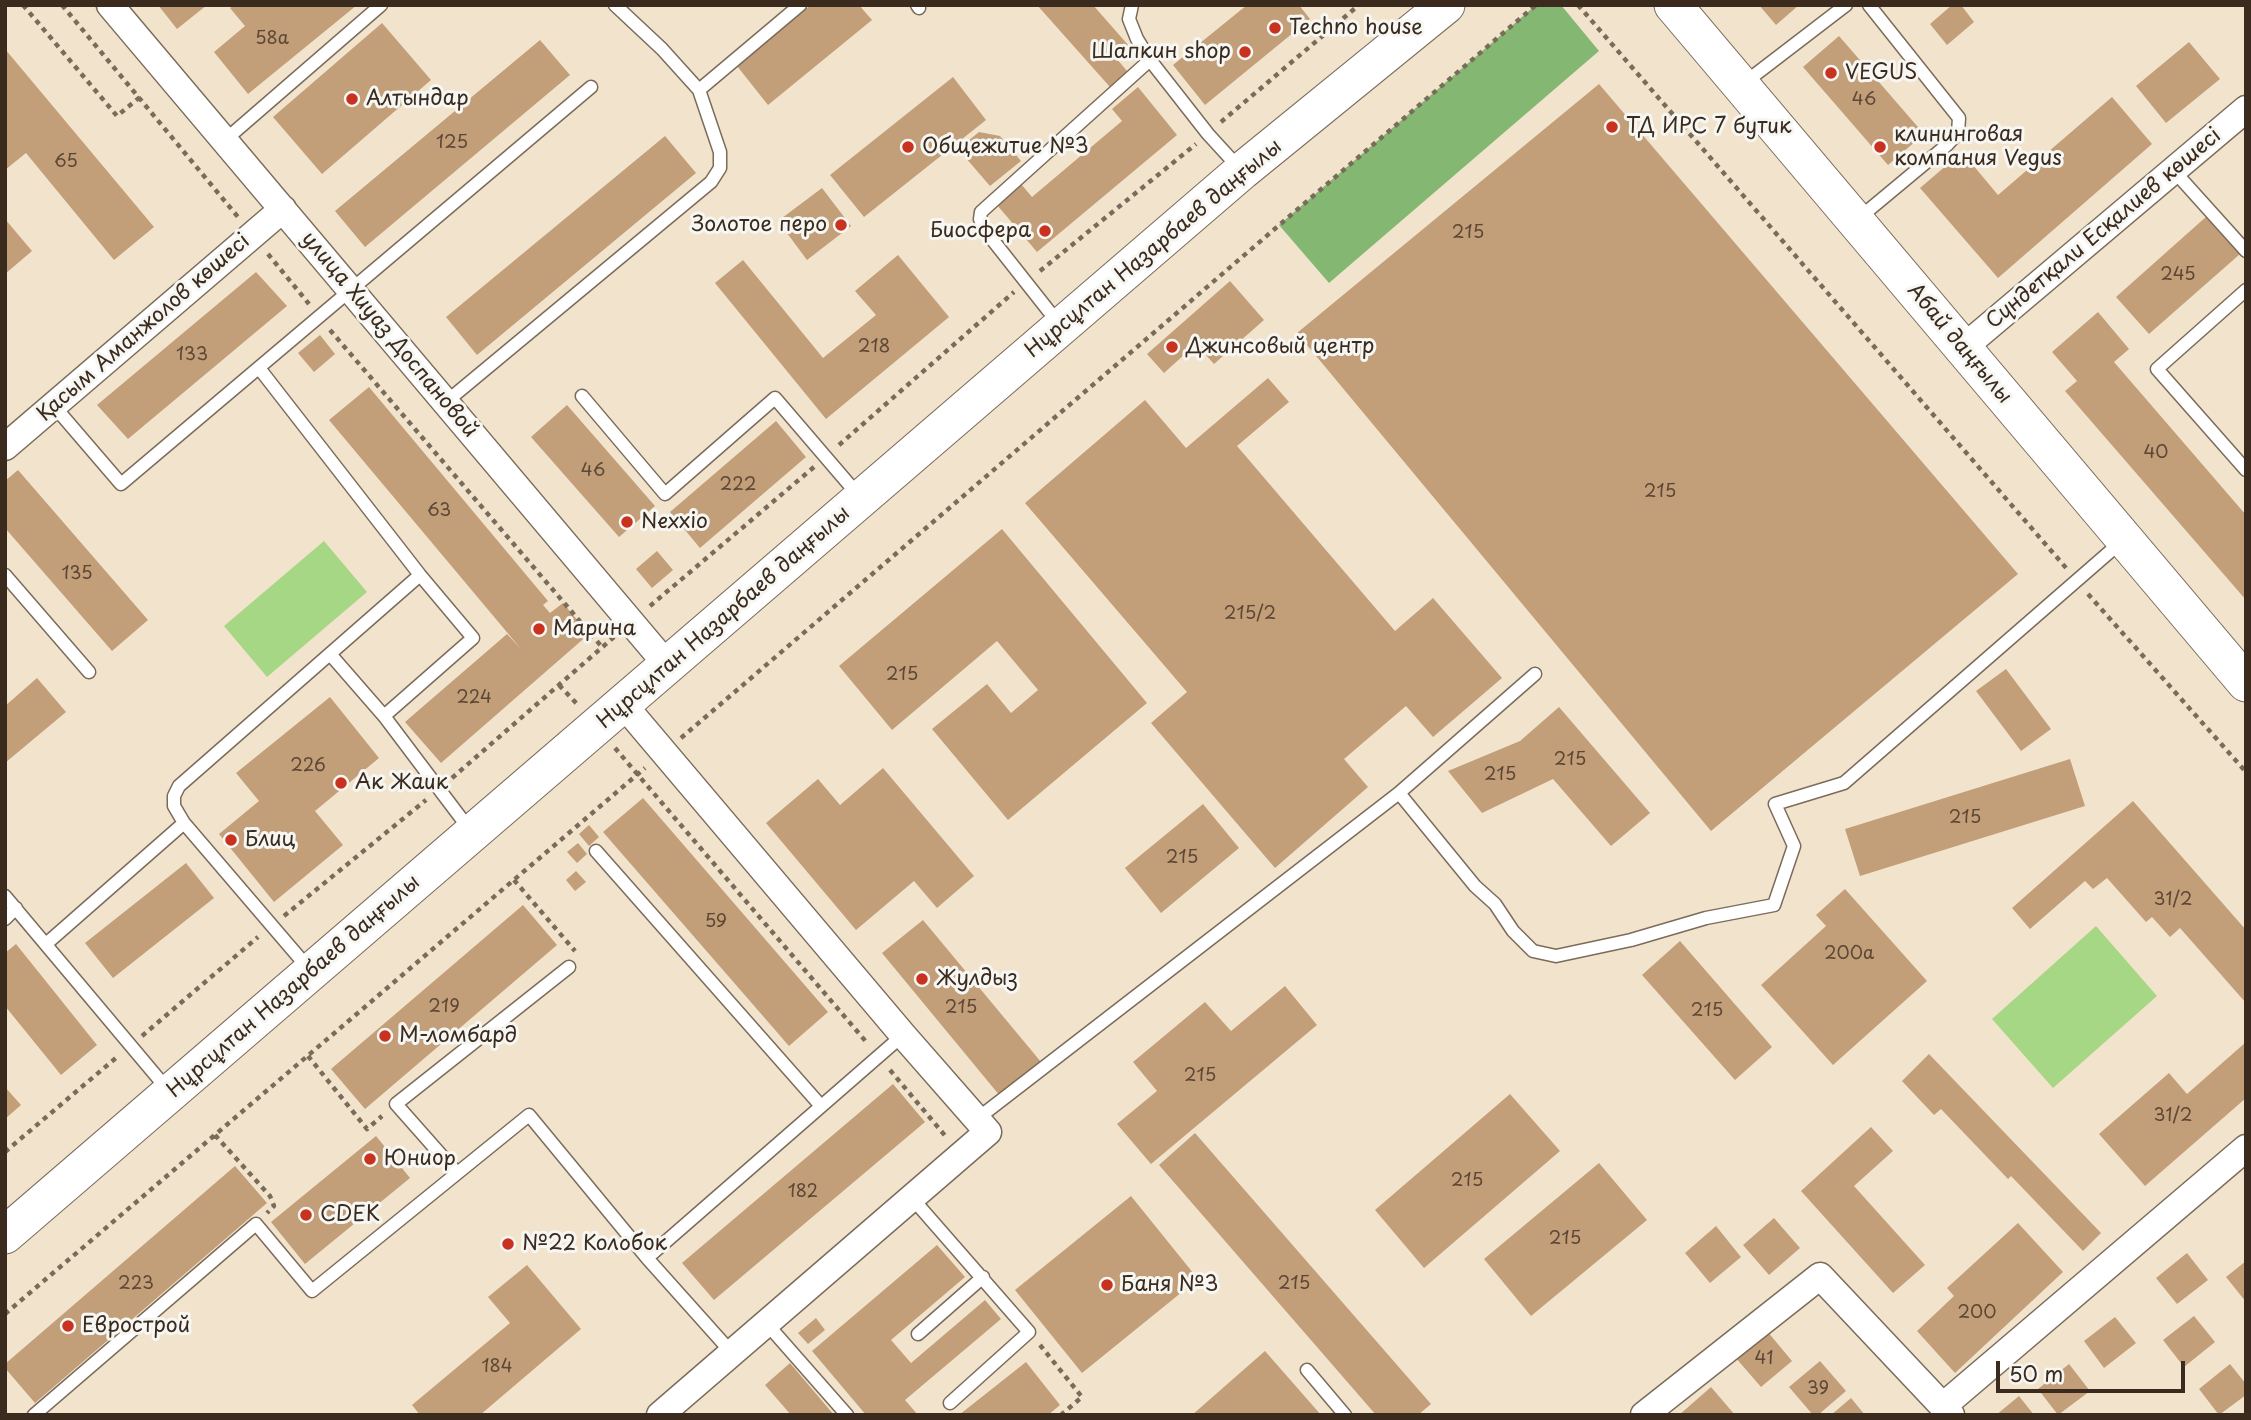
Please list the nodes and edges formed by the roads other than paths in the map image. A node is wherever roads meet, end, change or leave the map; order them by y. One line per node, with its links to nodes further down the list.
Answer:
1 (110, 5): 15 (street, улица Хиуаз Доспановой)
2 (381, 5): 15 (lane)
3 (615, 5): 13 (lane)
4 (800, 5): 13 (lane)
5 (1132, 5): 10 (lane)
6 (1446, 5): 17 (main road, Нұрсұлтан Назарбаев даңғылы)
7 (1673, 5): 24 (main road, Абай даңғылы)
8 (1846, 5): 11 (lane)
9 (1869, 5): 19 (lane)
10 (1150, 60): 17 (lane); 23 (lane)
11 (1756, 74)
12 (591, 87): 21 (lane)
13 (699, 90): 27 (lane)
14 (2246, 109): 16 (street, Сүндетқали Есқалиев көшесі)
15 (224, 141): 18 (street, улица Хиуаз Доспановой)
16 (2174, 170): 20 (lane); 24 (street, Сүндетқали Есқалиев көшесі)
17 (1242, 172): 23 (main road, Нұрсұлтан Назарбаев даңғылы)
18 (283, 209): 21 (street, улица Хиуаз Доспановой); 28 (street, Қасым Аманжолов көшесі)
19 (1870, 209)
20 (2246, 251)
21 (351, 290): 25 (lane); 27 (street, улица Хиуаз Доспановой)
22 (2246, 290): 30 (lane)
23 (1061, 327): 31 (main road, Нұрсұлтан Назарбаев даңғылы)
24 (1962, 348): 32 (main road, Абай даңғылы)
25 (259, 368): 28 (lane); 34 (lane)
26 (582, 396): 31 (lane)
27 (446, 402): 36 (street, улица Хиуаз Доспановой)
28 (54, 406): 29 (street, Қасым Аманжолов көшесі)
29 (5, 447)
30 (2246, 470)
31 (862, 499): 36 (main road, Нұрсұлтан Назарбаев даңғылы)
32 (2124, 539): 39 (main road, Абай даңғылы); 42 (lane)
33 (5, 575): 37 (lane)
34 (420, 575): 35 (lane); 40 (lane)
35 (330, 654): 40 (lane); 43 (lane)
36 (668, 666): 41 (main road, Нұрсұлтан Назарбаев даңғылы)
37 (89, 672)
38 (1535, 674): 42 (lane)
39 (2246, 683)
40 (384, 716): 44 (lane)
41 (610, 716): 44 (main road, Нұрсұлтан Назарбаев даңғылы); 52 (street)
42 (1399, 793): 55 (lane)
43 (184, 823): 49 (lane); 51 (lane)
44 (473, 833): 51 (main road, Нұрсұлтан Назарбаев даңғылы)
45 (596, 851): 54 (lane)
46 (5, 896): 47 (lane)
47 (16, 908): 48 (lane); 49 (lane)
48 (5, 919)
49 (46, 944): 53 (lane)
50 (569, 967): 57 (lane)
51 (312, 972): 53 (main road, Нұрсұлтан Назарбаев даңғылы)
52 (903, 1035): 54 (lane); 55 (street)
53 (170, 1093): 59 (main road, Нұрсұлтан Назарбаев даңғылы)
54 (821, 1107): 60 (lane)
55 (977, 1119): 58 (street)
56 (2246, 1149): 67 (street)
57 (457, 1173): 60 (lane); 68 (lane)
58 (912, 1198): 61 (lane); 62 (street)
59 (5, 1235)
60 (647, 1258): 64 (lane)
61 (983, 1277): 63 (lane); 66 (lane)
62 (767, 1324): 64 (street); 70 (lane)
63 (918, 1334)
64 (732, 1353): 69 (street)
65 (1307, 1370): 71 (lane)
66 (950, 1403)
67 (1947, 1411): 72 (street)
68 (34, 1415)
69 (660, 1415)
70 (847, 1415)
71 (1345, 1415)
72 (1644, 1415)

